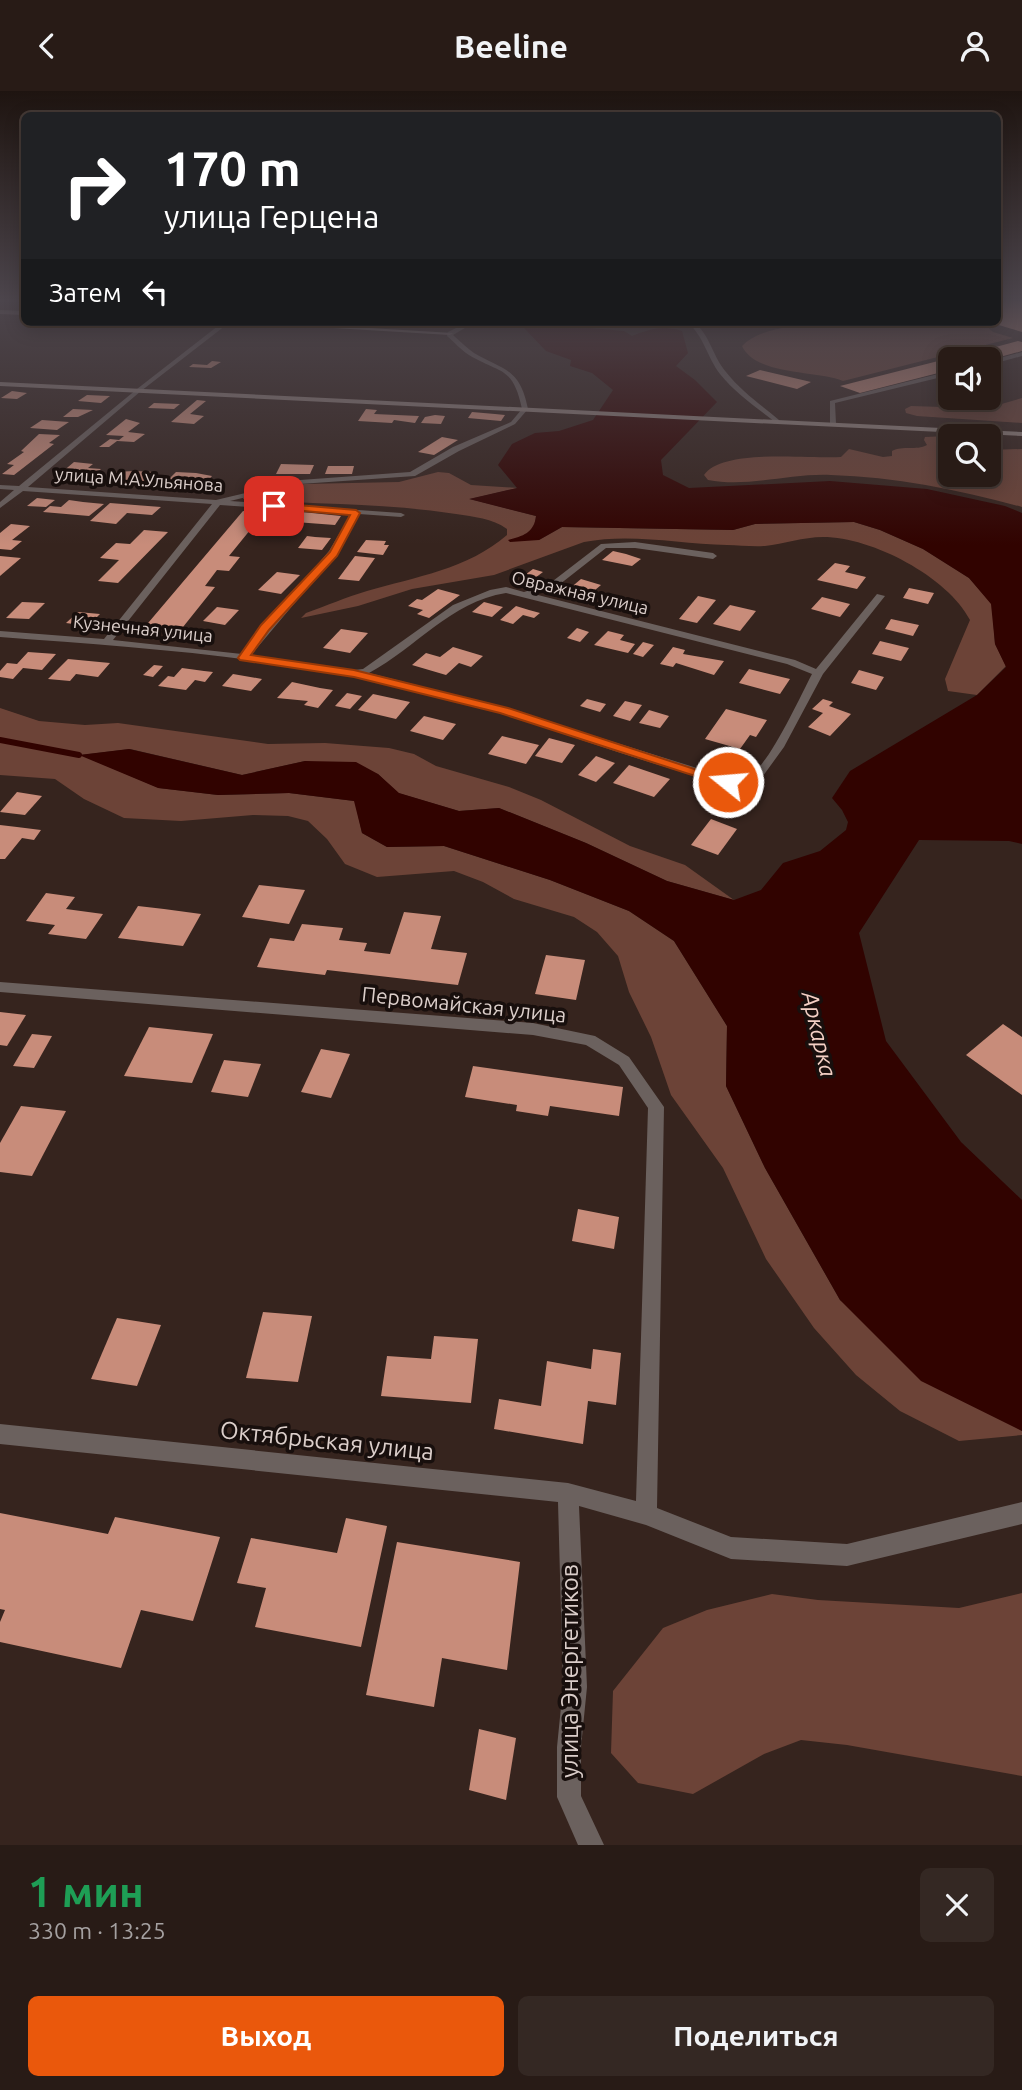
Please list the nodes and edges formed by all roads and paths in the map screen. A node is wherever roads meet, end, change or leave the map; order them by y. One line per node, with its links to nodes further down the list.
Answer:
1 (150, 382): 6 (street)
2 (518, 382): 7 (street)
3 (731, 382): 8 (street)
4 (909, 382): 9 (street)
5 (0, 384): 6 (main road)
6 (139, 390): 7 (main road); 12 (street)
7 (524, 409): 8 (main road); 13 (street)
8 (777, 421): 9 (main road)
9 (833, 424): 10 (main road)
10 (1022, 434)
11 (0, 487): 12 (street, улица М.А.Ульянова)
12 (21, 488): 13 (street, улица М.А.Ульянова); 14 (street)
13 (219, 501): 15 (street, улица М.А.Ульянова); 21 (street)
14 (0, 506)
15 (356, 513): 16 (street, улица М.А.Ульянова); 22 (street)
16 (401, 516)
17 (713, 556): 18 (street)
18 (523, 593): 23 (street, Овражная улица); 24 (street, Овражная улица)
19 (880, 596): 23 (street)
20 (0, 634): 21 (street, Кузнечная улица)
21 (107, 642): 22 (street, Кузнечная улица)
22 (244, 658): 24 (street, Кузнечная улица)
23 (818, 673): 24 (street, Кузнечная улица)
24 (354, 674)
25 (0, 987): 29 (street, Первомайская улица)
26 (0, 1434): 27 (street, Октябрьская улица)
27 (568, 1493): 29 (street, Октябрьская улица); 30 (street, улица Энергетиков)
28 (1022, 1513): 29 (street, Октябрьская улица)
29 (646, 1514)
30 (591, 1845)

